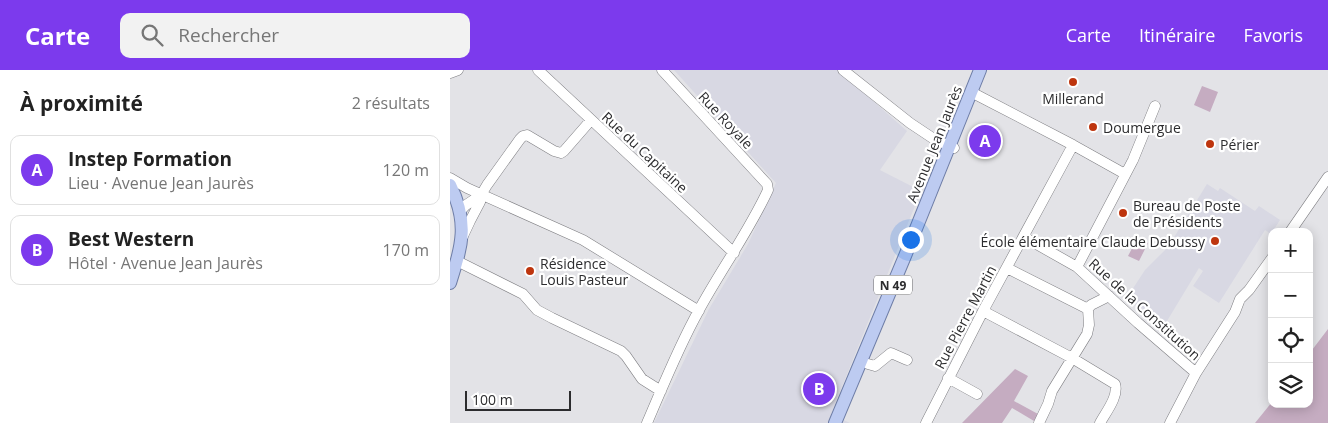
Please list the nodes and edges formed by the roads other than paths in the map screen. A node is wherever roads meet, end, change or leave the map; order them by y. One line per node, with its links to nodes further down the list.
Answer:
1 (538, 70): 8 (street, Rue du Capitaine)
2 (662, 70): 20 (street, Rue Royale)
3 (843, 70): 10 (street)
4 (980, 70): 6 (main road, Avenue Jean Jaurès / N 49)
5 (988, 70): 6 (main road, Avenue Jean Jaurès / N 49)
6 (974, 94): 9 (street); 10 (main road, Avenue Jean Jaurès / N 49)
7 (1156, 106): 11 (street)
8 (591, 120): 15 (street); 20 (street, Rue du Capitaine)
9 (1073, 145): 11 (street); 18 (street, Rue Pierre Martin)
10 (952, 147): 32 (main road, Avenue Jean Jaurès / N 49); 38 (main road, Avenue Jean Jaurès / N 49)
11 (1125, 174): 23 (street)
12 (1328, 177): 17 (street)
13 (450, 178): 15 (street)
14 (450, 185): 16 (main road)
15 (482, 195): 16 (street); 19 (street); 28 (street)
16 (460, 211): 19 (main road)
17 (1293, 228)
18 (1024, 237): 23 (street, Rue de la Constitution); 24 (street, Rue Pierre Martin)
19 (462, 239): 21 (main road)
20 (734, 253): 28 (street)
21 (457, 262): 25 (main road); 35 (street)
22 (1268, 264): 33 (street)
23 (1078, 267): 26 (street, Rue de la Constitution)
24 (1007, 268): 27 (street); 29 (street, Rue Pierre Martin)
25 (450, 283)
26 (1109, 296): 27 (street); 33 (street, Rue de la Constitution)
27 (1088, 309): 30 (street)
28 (699, 311): 35 (street)
29 (984, 312): 30 (street); 34 (street, Rue Pierre Martin)
30 (1072, 358): 41 (street); 42 (street)
31 (906, 360): 32 (street)
32 (868, 364): 39 (main road, Avenue Jean Jaurès / N 49)
33 (1196, 373): 43 (street)
34 (948, 378): 36 (street); 40 (street, Rue Pierre Martin)
35 (661, 391): 37 (street)
36 (977, 394)
37 (647, 423)
38 (836, 423)
39 (844, 423)
40 (926, 423)
41 (1039, 423)
42 (1100, 423)
43 (1170, 423)

